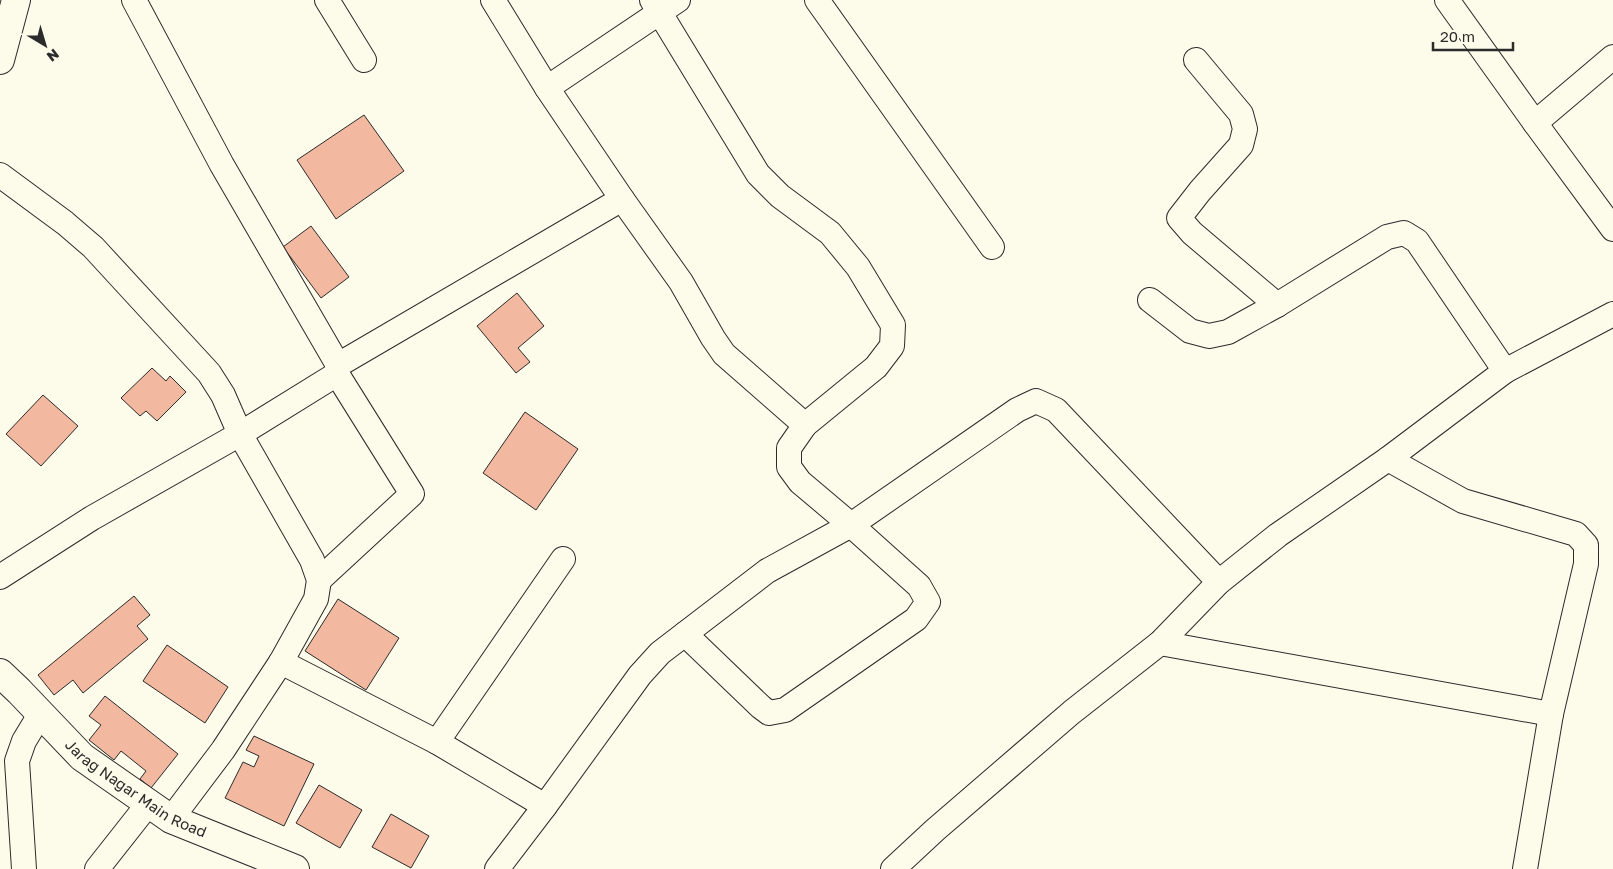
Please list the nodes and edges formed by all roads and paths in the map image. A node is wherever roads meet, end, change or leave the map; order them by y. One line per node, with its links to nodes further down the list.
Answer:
1 (16, 0): 9 (street)
2 (134, 0): 21 (street)
3 (326, 0): 10 (street)
4 (494, 0): 12 (street)
5 (817, 0): 17 (street)
6 (1447, 0): 13 (street)
7 (663, 4): 12 (street); 23 (street)
8 (1613, 57): 13 (street)
9 (0, 60)
10 (364, 60)
11 (1196, 60): 19 (street)
12 (547, 88): 15 (street)
13 (1535, 123): 16 (street)
14 (0, 175): 24 (street)
15 (622, 199): 21 (street); 23 (street)
16 (1613, 229)
17 (992, 247)
18 (1150, 300): 19 (street)
19 (1277, 305): 22 (street)
20 (1613, 314): 22 (street)
21 (338, 370): 24 (street); 29 (street)
22 (1505, 371): 25 (street)
23 (805, 425): 26 (street)
24 (240, 434): 28 (street); 29 (street)
25 (1388, 459): 30 (street); 36 (street)
26 (851, 525): 30 (street); 31 (street); 31 (street)
27 (563, 559): 37 (street)
28 (0, 577)
29 (319, 580): 33 (street)
30 (1219, 582): 32 (street)
31 (685, 634): 40 (street)
32 (1160, 643): 36 (street); 46 (street)
33 (281, 662): 37 (street); 41 (street)
34 (0, 673): 35 (street, Jarag Nagar Main Road)
35 (41, 714): 38 (street); 39 (street, Jarag Nagar Main Road)
36 (1551, 714): 47 (street)
37 (437, 742): 40 (street)
38 (9, 782): 42 (street)
39 (149, 803): 41 (street, Jarag Nagar Main Road); 43 (street)
40 (545, 806): 45 (street)
41 (171, 819): 44 (street, Jarag Nagar Main Road)
42 (24, 869)
43 (97, 869)
44 (295, 869)
45 (497, 869)
46 (893, 869)
47 (1525, 869)

